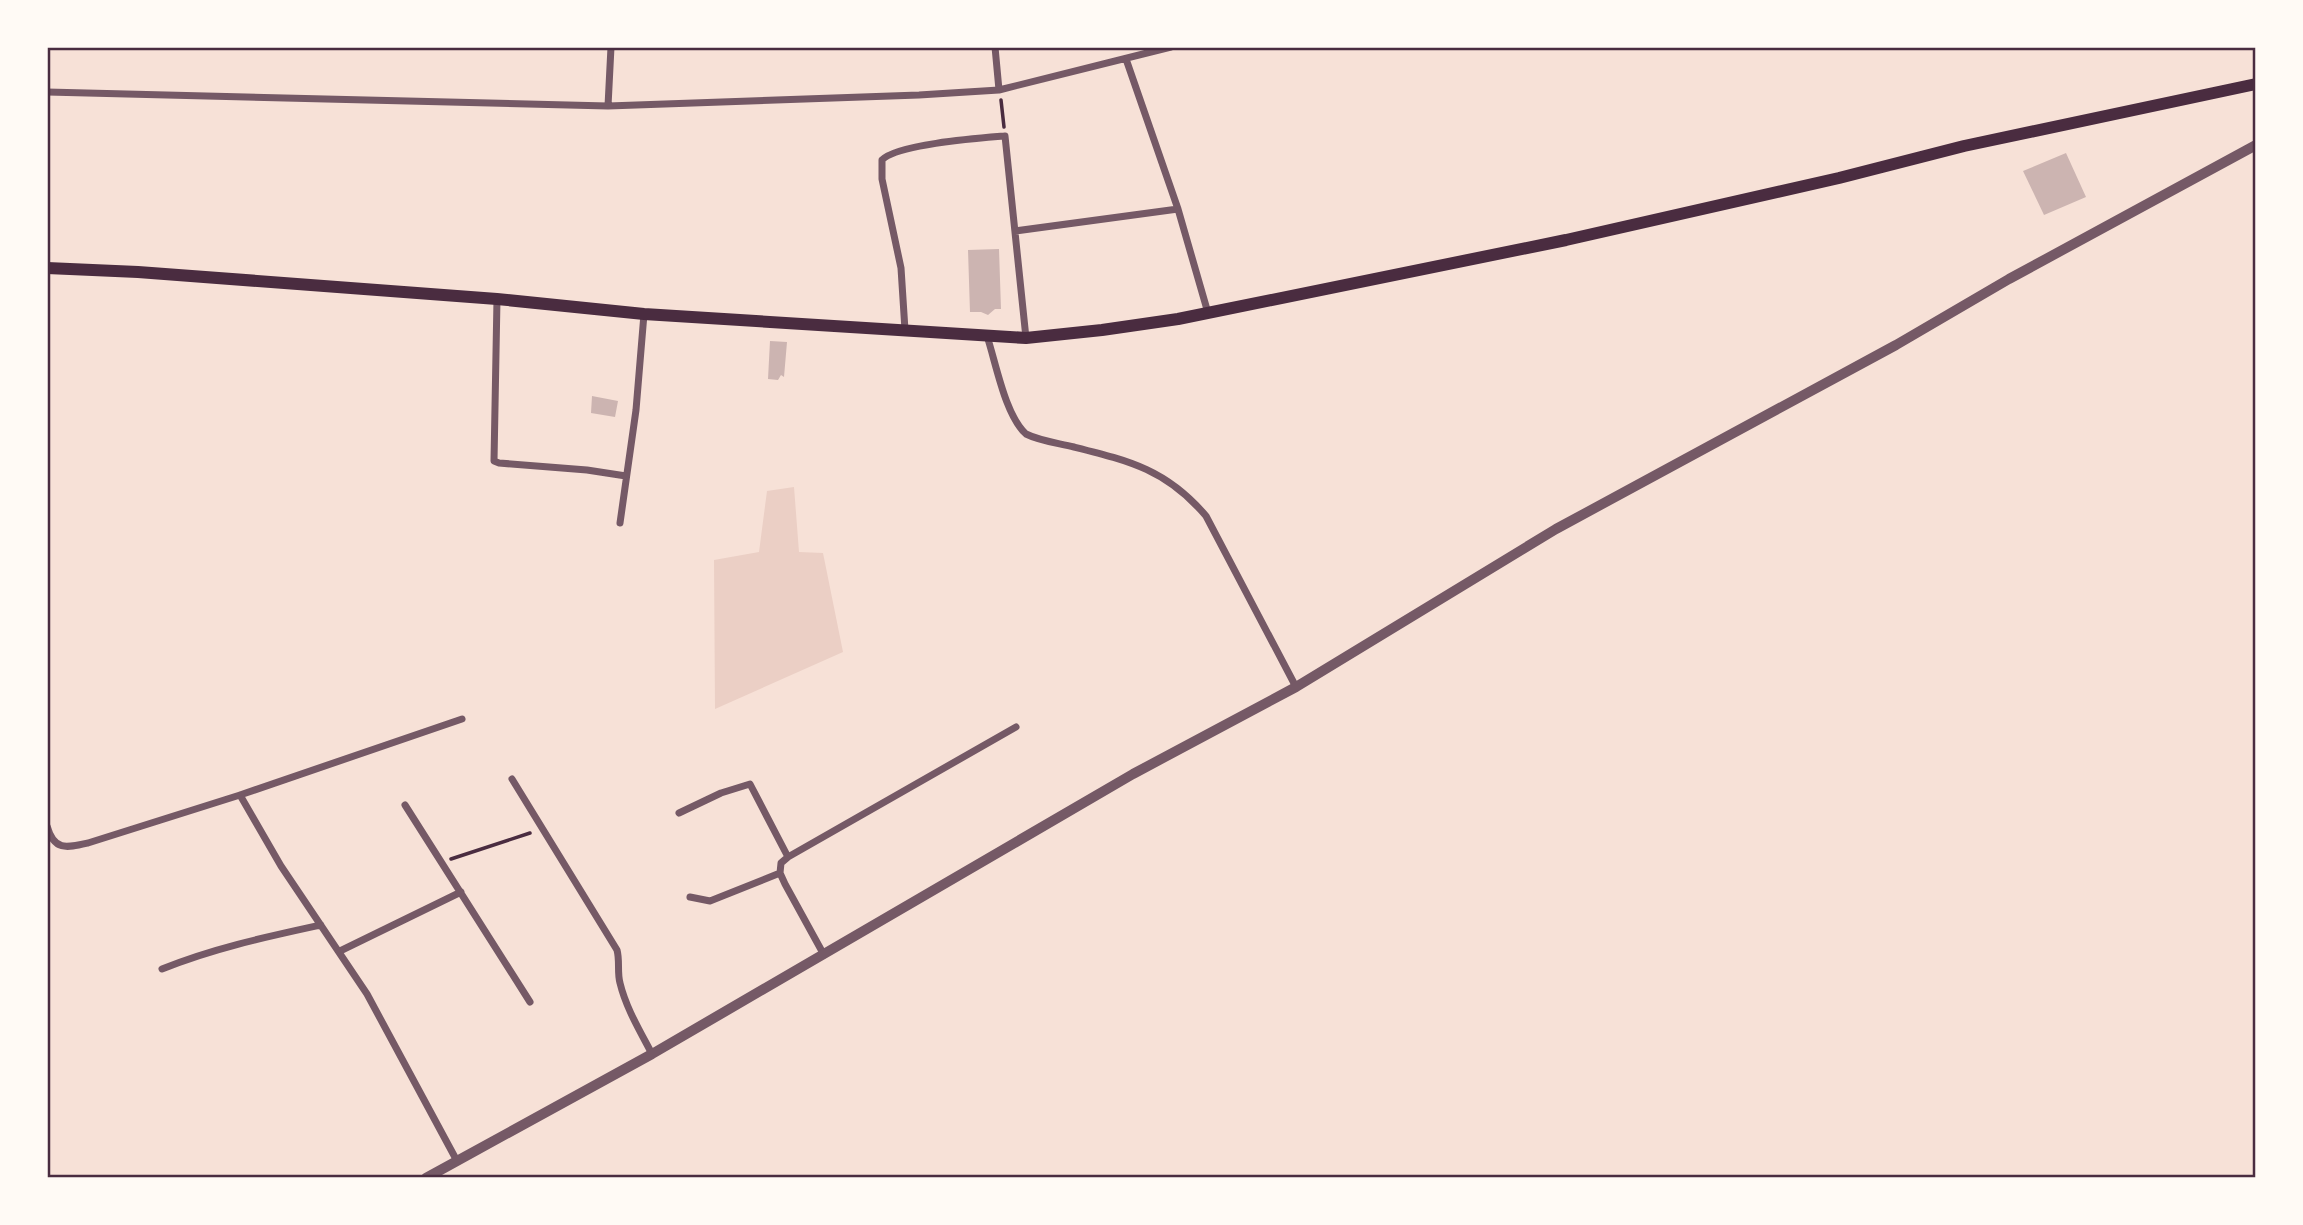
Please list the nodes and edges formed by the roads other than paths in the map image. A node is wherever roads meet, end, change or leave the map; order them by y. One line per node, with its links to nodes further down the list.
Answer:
1 (611, 47): 8 (street)
2 (995, 47): 6 (street)
3 (1171, 47): 4 (street)
4 (1126, 59): 6 (street); 10 (street)
5 (2256, 83): 14 (main road)
6 (999, 90): 8 (street)
7 (47, 92): 8 (street)
8 (608, 106)
9 (2256, 145): 21 (street)
10 (1178, 209): 11 (street); 14 (street)
11 (1015, 232): 16 (street); 18 (street)
12 (47, 268): 13 (main road)
13 (497, 299): 15 (main road); 19 (street)
14 (1208, 313): 18 (main road)
15 (644, 314): 16 (main road); 19 (street)
16 (905, 330): 17 (main road)
17 (987, 336): 18 (main road); 21 (street)
18 (1026, 338)
19 (626, 475): 20 (street)
20 (620, 523)
21 (1296, 687): 35 (street)
22 (462, 719): 25 (street)
23 (1016, 727): 29 (street)
24 (512, 779): 38 (street)
25 (240, 795): 28 (street); 33 (street)
26 (405, 805): 31 (street)
27 (678, 813): 29 (street)
28 (47, 826)
29 (788, 857): 30 (street)
30 (780, 873): 32 (street); 35 (street)
31 (461, 892): 34 (street); 37 (street)
32 (690, 897)
33 (321, 925): 34 (street); 36 (street)
34 (340, 951): 39 (street)
35 (824, 955): 38 (street)
36 (162, 969)
37 (530, 1002)
38 (652, 1054): 39 (street)
39 (457, 1161): 40 (street)
40 (426, 1178)

